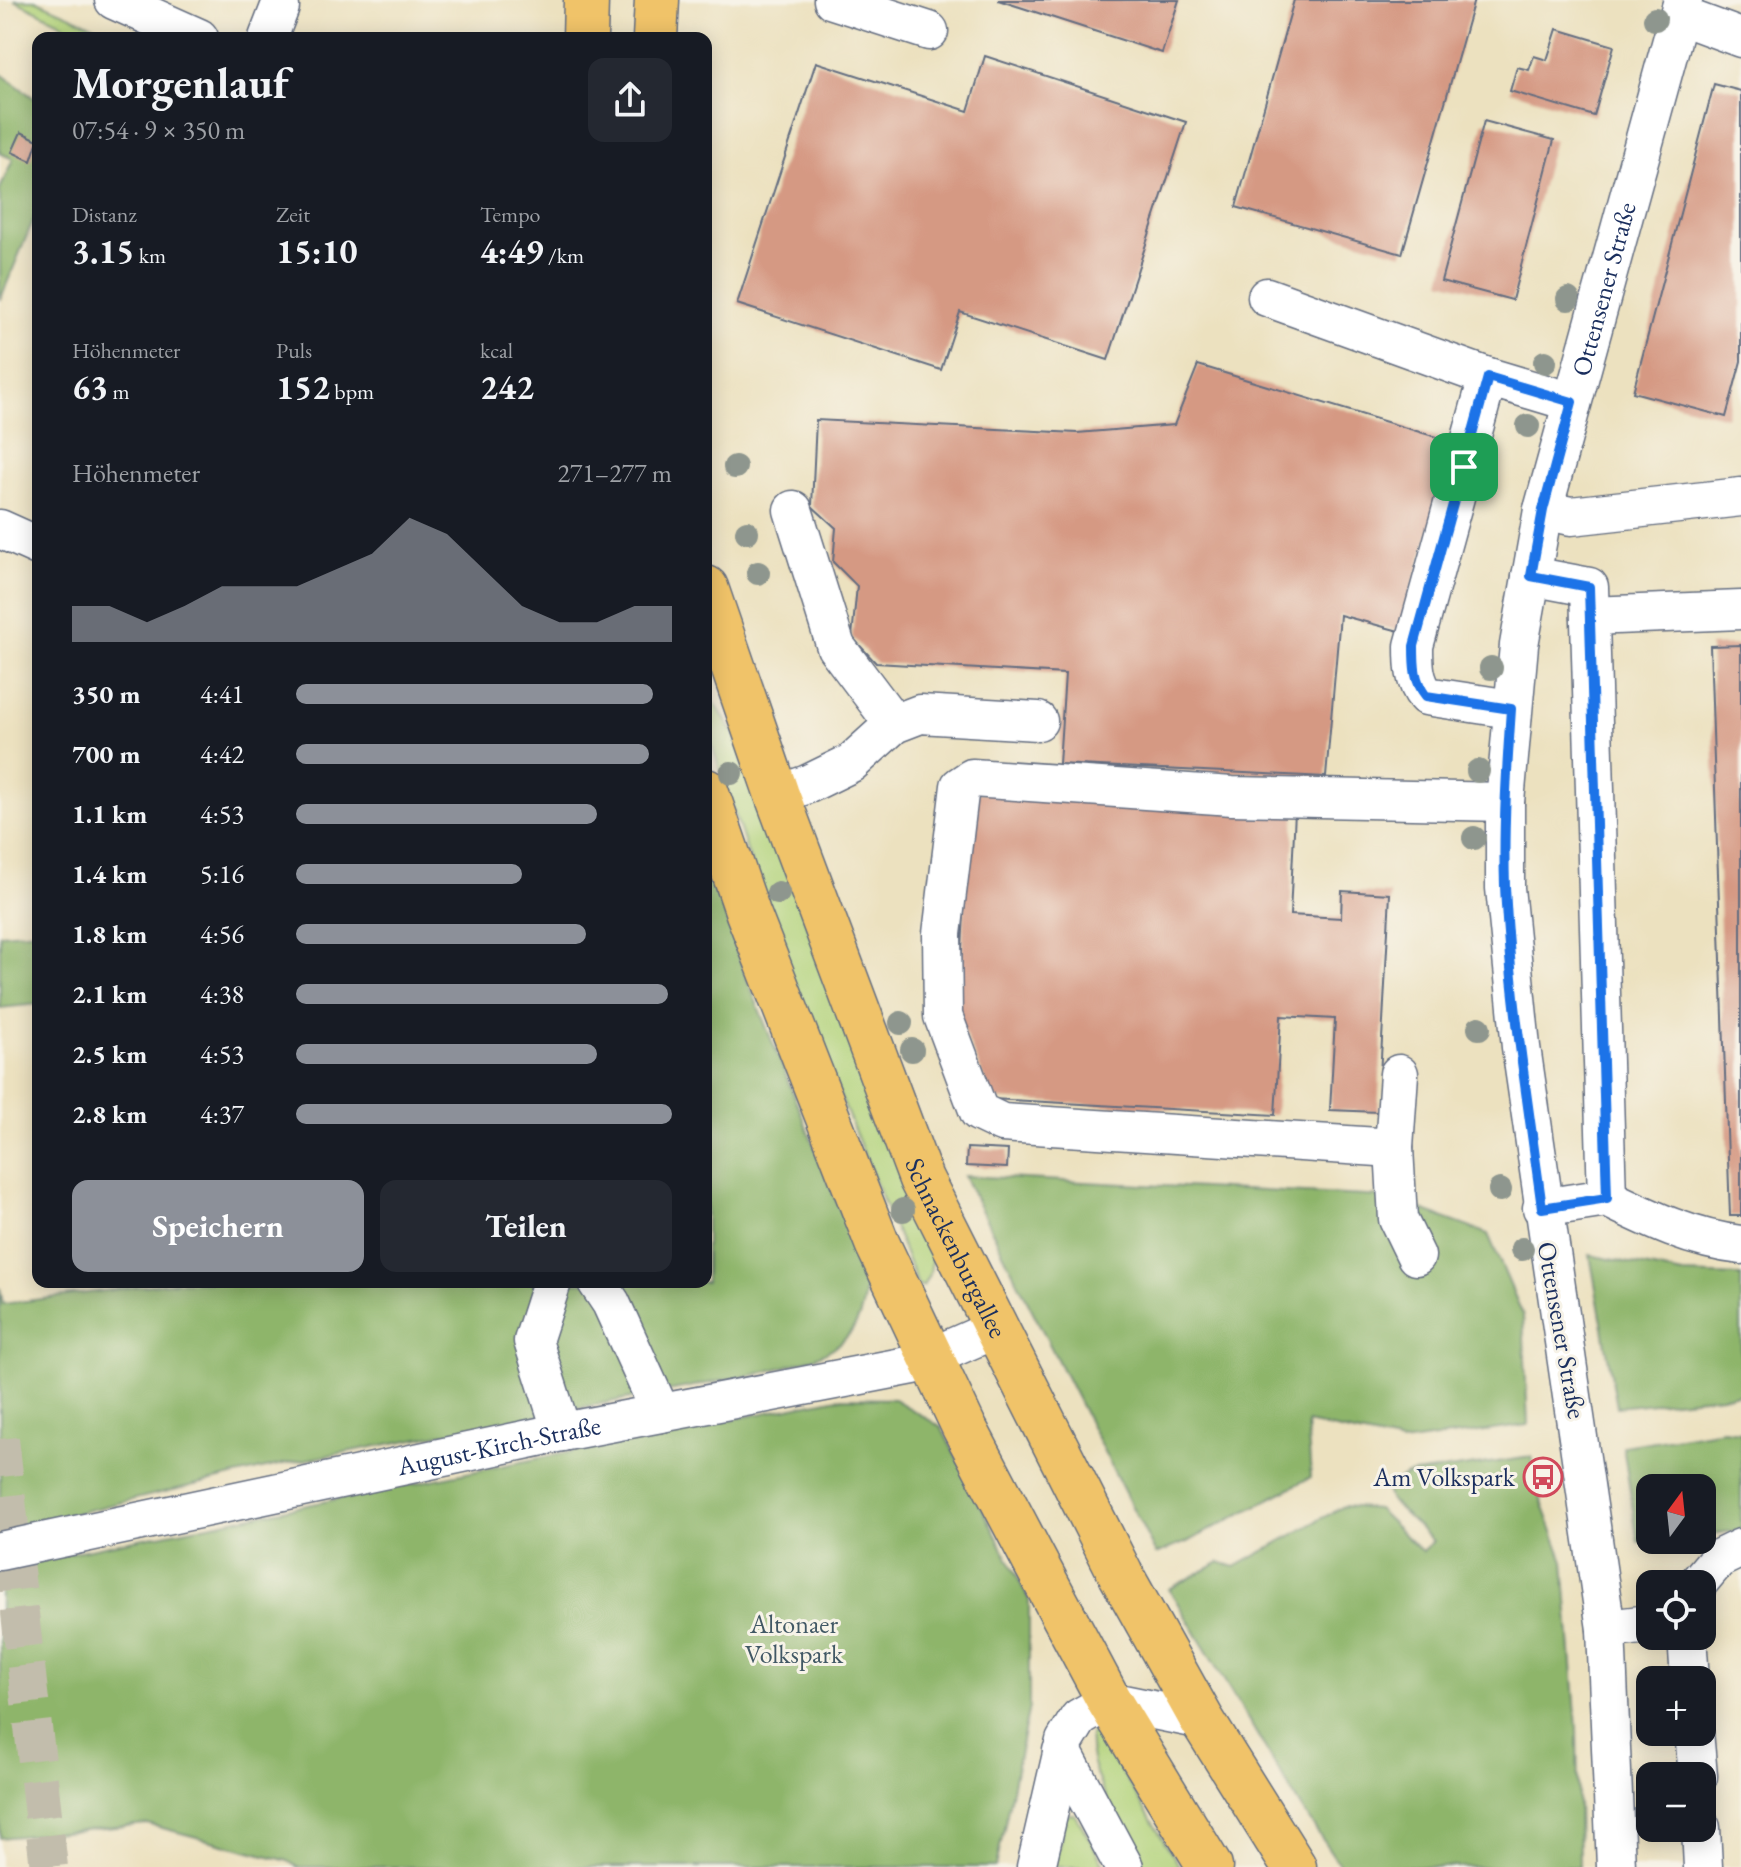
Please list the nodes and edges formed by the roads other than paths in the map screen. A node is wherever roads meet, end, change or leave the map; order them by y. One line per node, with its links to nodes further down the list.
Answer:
1 (114, 0): 7 (street)
2 (586, 0): 8 (main road)
3 (657, 0): 9 (main road)
4 (833, 0): 6 (street)
5 (1681, 8): 10 (street); 13 (street, Ottensener Straße)
6 (929, 31)
7 (186, 32)
8 (585, 32)
9 (655, 32)
10 (1741, 38)
11 (1267, 297): 12 (street)
12 (1488, 377): 13 (street); 23 (street)
13 (1572, 402): 16 (street, Ottensener Straße)
14 (1741, 497): 16 (street)
15 (793, 510): 26 (street)
16 (1543, 510): 19 (street, Ottensener Straße)
17 (0, 529): 18 (street)
18 (32, 543)
19 (1531, 576): 22 (street); 23 (street, Ottensener Straße)
20 (712, 605): 28 (main road, Schnackenburgallee)
21 (1741, 610): 22 (street)
22 (1590, 616): 33 (street)
23 (1511, 709): 29 (street, Ottensener Straße)
24 (974, 717): 25 (street); 26 (street); 27 (street)
25 (1038, 721)
26 (894, 724): 28 (street)
27 (972, 778): 29 (street); 32 (street)
28 (777, 795): 39 (main road, Schnackenburgallee)
29 (1505, 802): 34 (street, Ottensener Straße)
30 (712, 807): 40 (main road)
31 (1399, 1074): 32 (street)
32 (1394, 1148): 36 (street)
33 (1607, 1198): 34 (street); 35 (street)
34 (1542, 1208): 47 (street, Ottensener Straße)
35 (1741, 1245)
36 (1416, 1256)
37 (550, 1288): 42 (street)
38 (601, 1288): 41 (street)
39 (995, 1329): 40 (street, August-Kirch-Straße); 49 (main road, Schnackenburgallee)
40 (931, 1358): 41 (street, August-Kirch-Straße); 48 (main road)
41 (661, 1413): 42 (street, August-Kirch-Straße)
42 (562, 1432): 44 (street, August-Kirch-Straße)
43 (1741, 1548): 45 (street)
44 (0, 1551)
45 (1709, 1570)
46 (1636, 1626): 47 (street)
47 (1606, 1629): 56 (street, Ottensener Straße)
48 (1109, 1701): 49 (street); 50 (street); 54 (main road)
49 (1202, 1720): 55 (main road, Schnackenburgallee)
50 (1062, 1751): 52 (street); 53 (street)
51 (1702, 1842): 57 (street)
52 (1036, 1867)
53 (1124, 1867)
54 (1210, 1867)
55 (1294, 1867)
56 (1616, 1867)
57 (1703, 1867)

